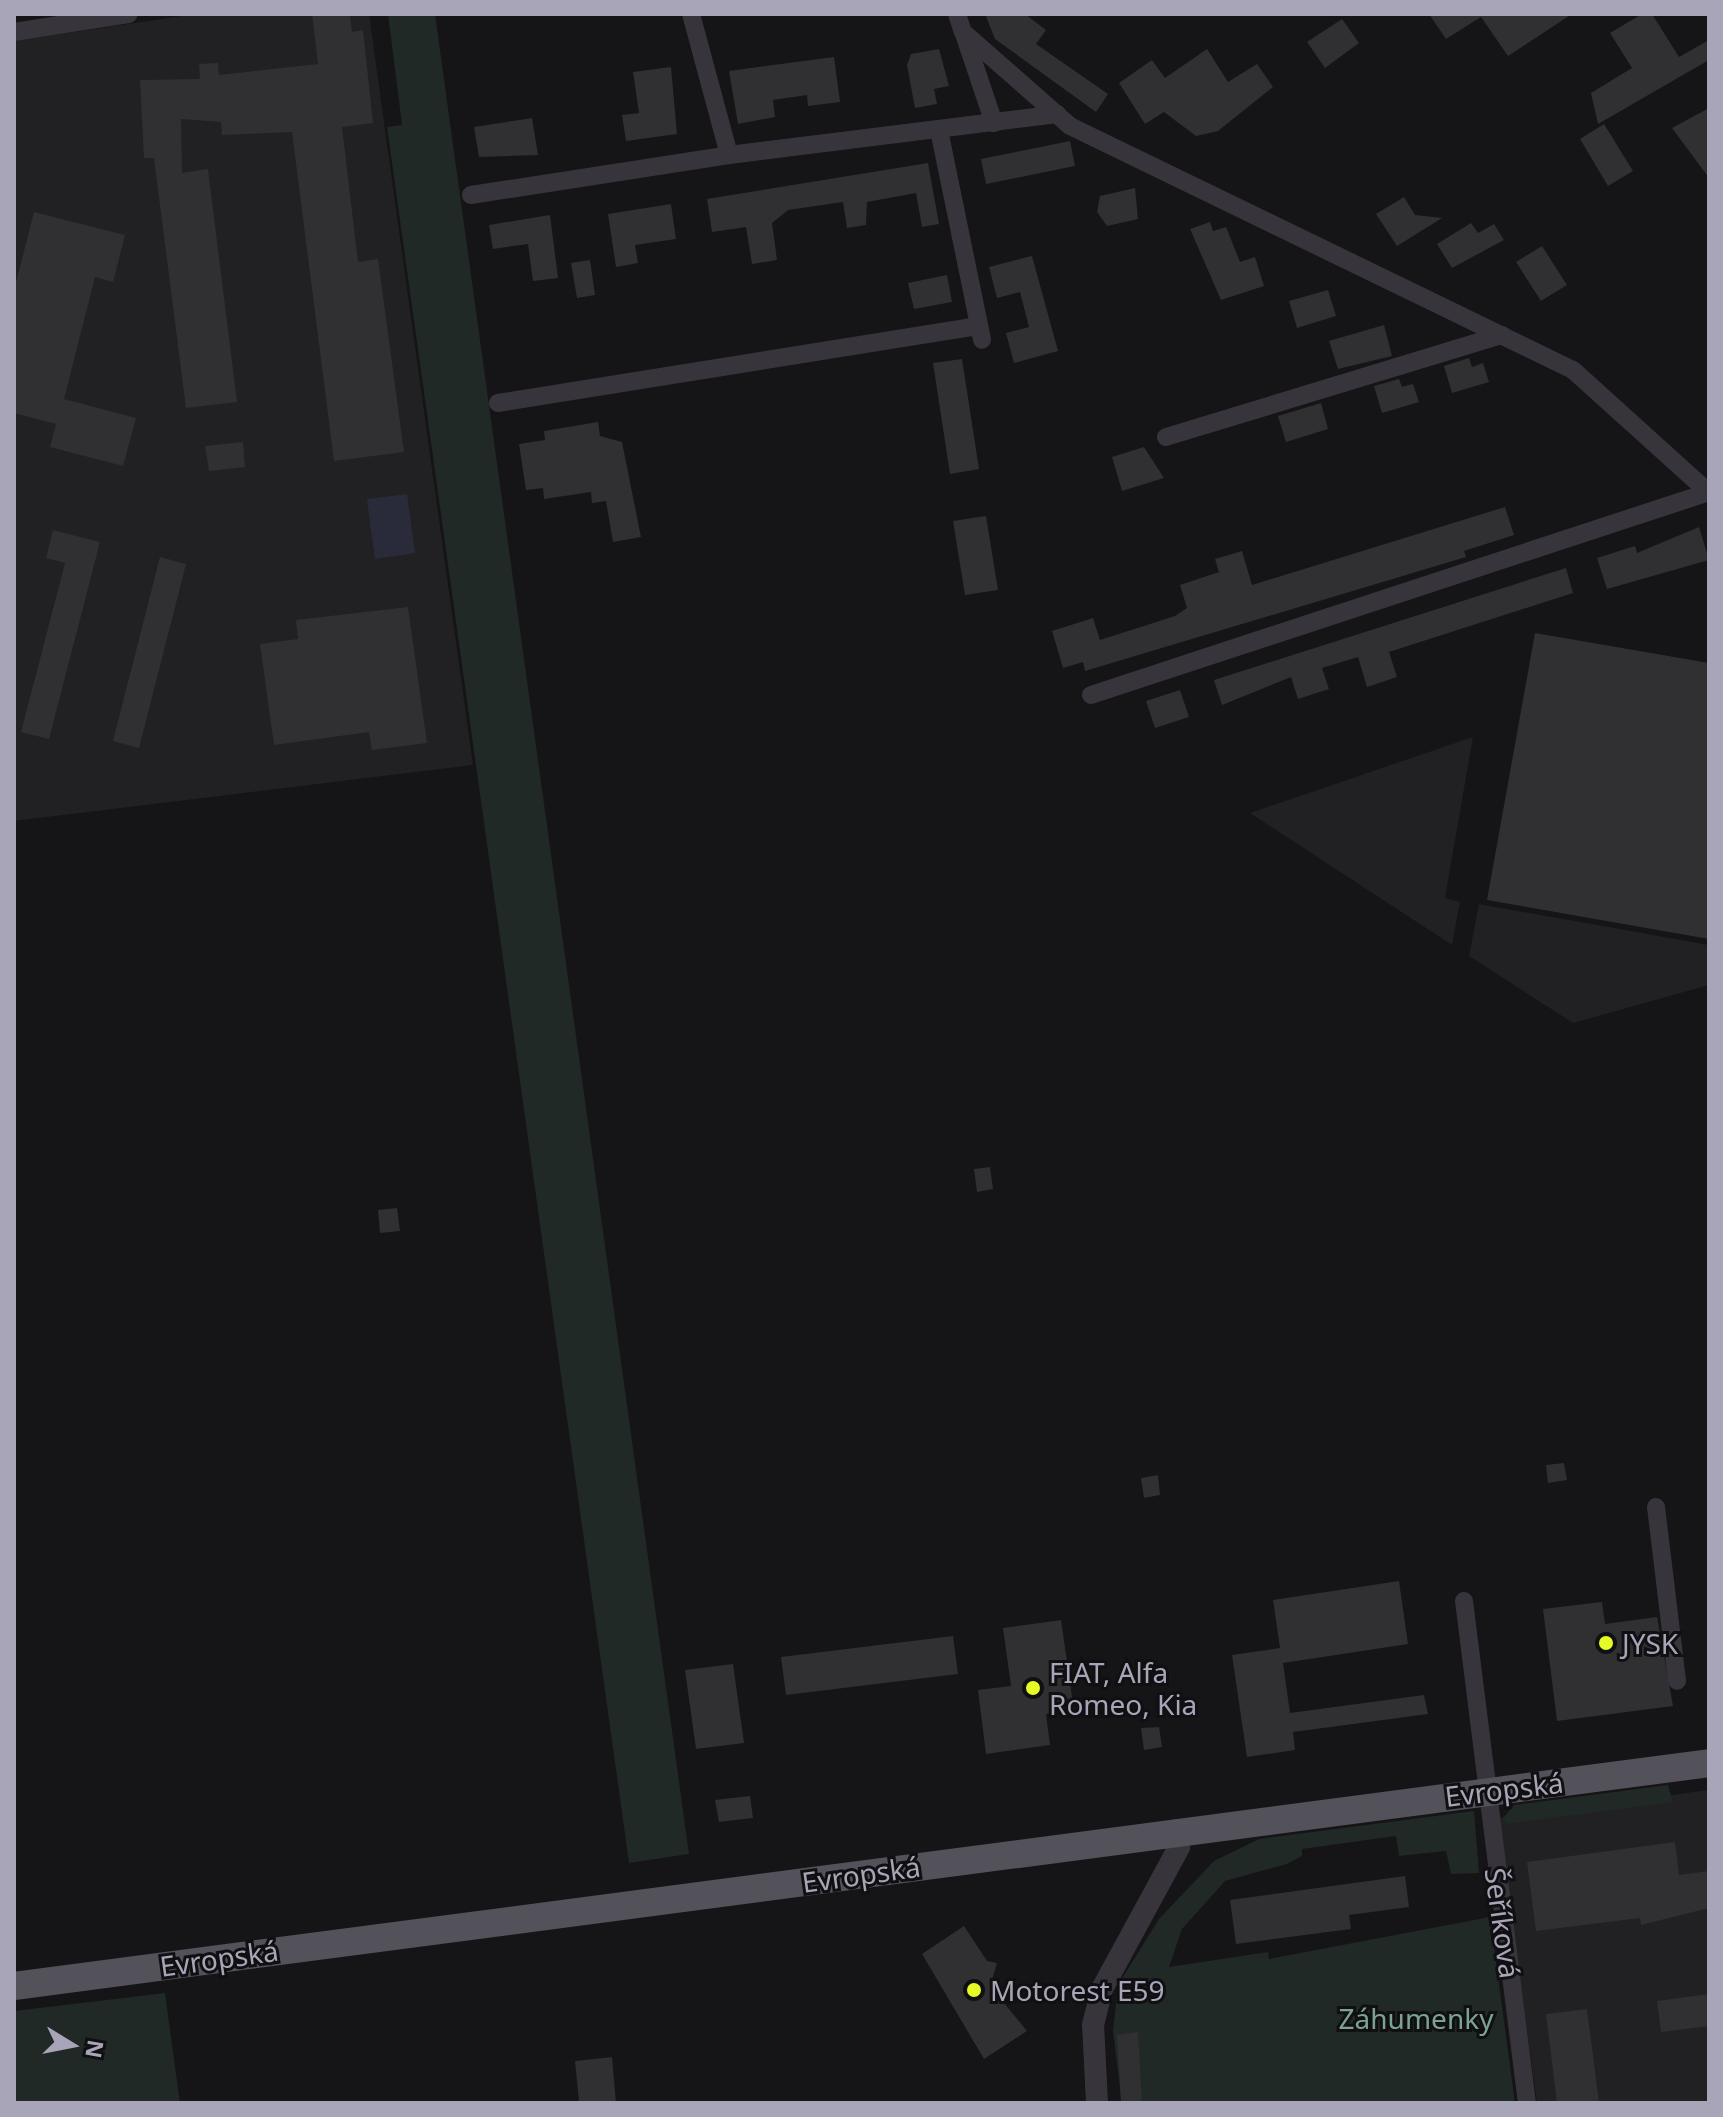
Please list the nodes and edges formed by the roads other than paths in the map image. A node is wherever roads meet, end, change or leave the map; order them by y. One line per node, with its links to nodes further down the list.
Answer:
1 (129, 14): 4 (street)
2 (691, 14): 8 (street)
3 (960, 23): 5 (street); 6 (street)
4 (14, 32)
5 (1057, 114): 6 (street); 10 (street)
6 (994, 123): 7 (street)
7 (939, 130): 8 (street); 11 (street)
8 (729, 155): 9 (street)
9 (471, 195)
10 (1502, 335): 12 (street); 13 (street)
11 (498, 403)
12 (1166, 437)
13 (1709, 492): 14 (street)
14 (1091, 695)
15 (1656, 1507): 17 (street)
16 (1464, 1601): 19 (street, Šeříková)
17 (1677, 1681)
18 (1709, 1763): 19 (main road, Evropská)
19 (1484, 1792): 20 (main road, Evropská); 23 (street, Šeříková)
20 (1176, 1830): 21 (main road, Evropská); 22 (street)
21 (14, 1986)
22 (1097, 2103)
23 (1527, 2103)

